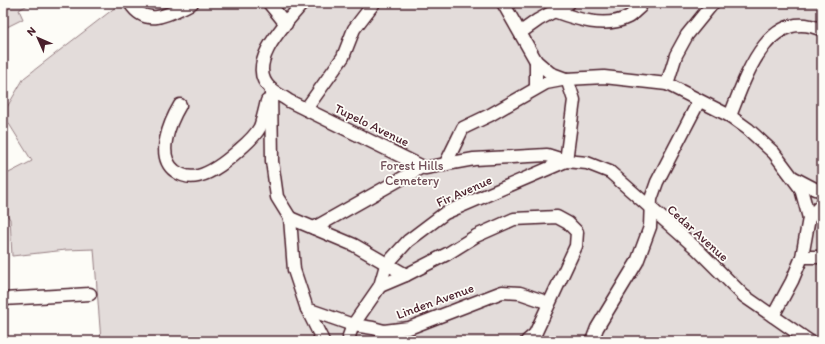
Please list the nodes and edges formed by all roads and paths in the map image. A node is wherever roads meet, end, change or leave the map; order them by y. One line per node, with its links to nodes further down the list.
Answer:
1 (130, 3): 2 (street)
2 (192, 3)
3 (269, 3): 11 (street)
4 (303, 3): 11 (street)
5 (374, 3): 21 (street)
6 (503, 3): 13 (street)
7 (570, 3): 10 (street)
8 (640, 3): 10 (street)
9 (713, 3): 16 (street)
10 (554, 11): 13 (street)
11 (286, 24): 17 (street)
12 (822, 30): 22 (street)
13 (521, 32): 14 (street)
14 (536, 61): 15 (street); 18 (street)
15 (567, 79): 16 (street); 18 (street); 23 (street)
16 (667, 84): 19 (street)
17 (268, 85): 20 (street); 21 (street, Tupelo Avenue); 30 (street)
18 (536, 88): 24 (street)
19 (699, 101): 22 (street); 29 (street)
20 (180, 105)
21 (306, 108): 25 (street, Tupelo Avenue)
22 (730, 116): 26 (street)
23 (566, 161): 24 (street); 29 (street, Cedar Avenue); 35 (street, Fir Avenue)
24 (445, 165): 25 (street)
25 (422, 167): 32 (street)
26 (792, 176): 27 (street); 31 (street)
27 (822, 190)
28 (822, 204): 31 (street)
29 (650, 209): 42 (street, Cedar Avenue); 48 (street)
30 (290, 218): 32 (street); 41 (street)
31 (809, 218): 33 (street)
32 (314, 228): 35 (street)
33 (802, 257): 34 (street); 42 (street)
34 (822, 257)
35 (386, 265): 36 (street); 37 (street)
36 (406, 275): 37 (street); 40 (street)
37 (380, 286): 43 (street)
38 (90, 294): 39 (street)
39 (3, 299)
40 (549, 303): 43 (street, Linden Avenue); 47 (street)
41 (307, 309): 43 (street, Linden Avenue); 45 (street)
42 (773, 316): 44 (street, Cedar Avenue)
43 (353, 325): 46 (street)
44 (807, 340)
45 (323, 341)
46 (350, 341)
47 (527, 341)
48 (592, 341)

